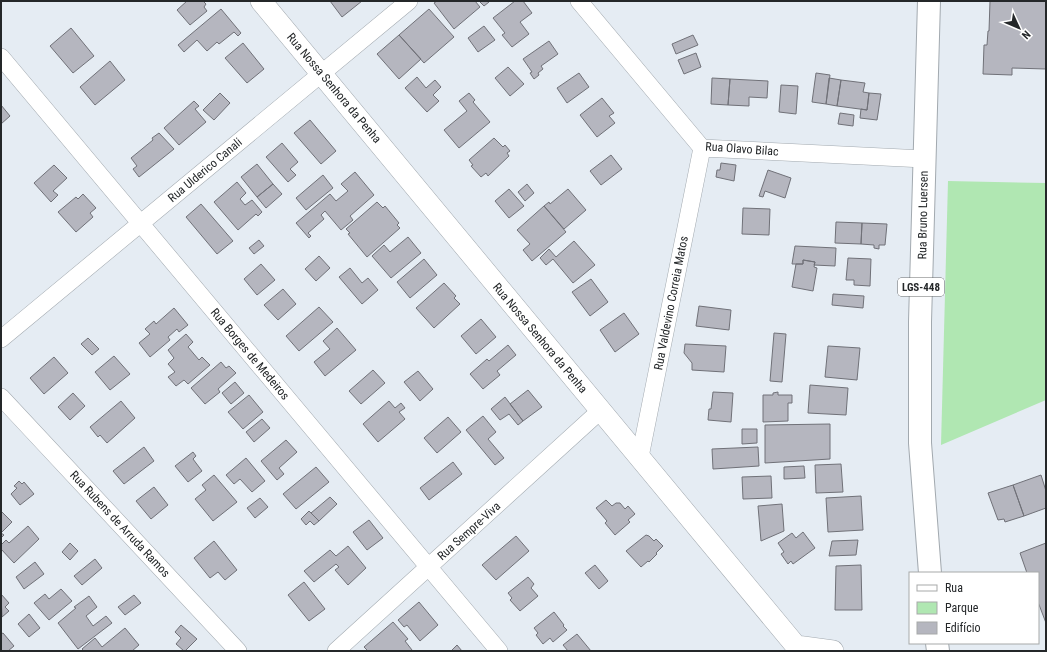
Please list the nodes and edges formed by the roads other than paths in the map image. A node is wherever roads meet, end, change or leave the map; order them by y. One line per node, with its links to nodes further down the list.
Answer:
1 (261, 1): 6 (street, Rua Nossa Senhora da Penha)
2 (409, 1): 6 (street, Rua Ulderico Canali)
3 (578, 1): 7 (street, Rua Olavo Bilac)
4 (929, 1): 8 (main road, Rua Bruno Luersen / LGS-448)
5 (1, 57): 9 (street, Rua Borges de Medeiros)
6 (322, 74): 9 (street, Rua Ulderico Canali); 12 (street, Rua Nossa Senhora da Penha)
7 (702, 148): 8 (street, Rua Olavo Bilac); 13 (street, Rua Valdevino Correia Matos)
8 (924, 159): 15 (main road, Rua Bruno Luersen / LGS-448)
9 (140, 224): 10 (street, Rua Ulderico Canali); 14 (street, Rua Borges de Medeiros)
10 (1, 339)
11 (1, 397): 17 (street, Rua Rubens de Arruda Ramos)
12 (601, 410): 13 (street, Rua Nossa Senhora da Penha); 14 (street, Rua Sempre-Viva)
13 (640, 457): 16 (street, Rua Nossa Senhora da Penha)
14 (429, 568): 18 (street, Rua Sempre-Viva); 19 (street, Rua Borges de Medeiros)
15 (930, 572)
16 (792, 648): 20 (street, Rua Nossa Senhora da Penha)
17 (238, 651)
18 (336, 651)
19 (499, 651)
20 (833, 651)

